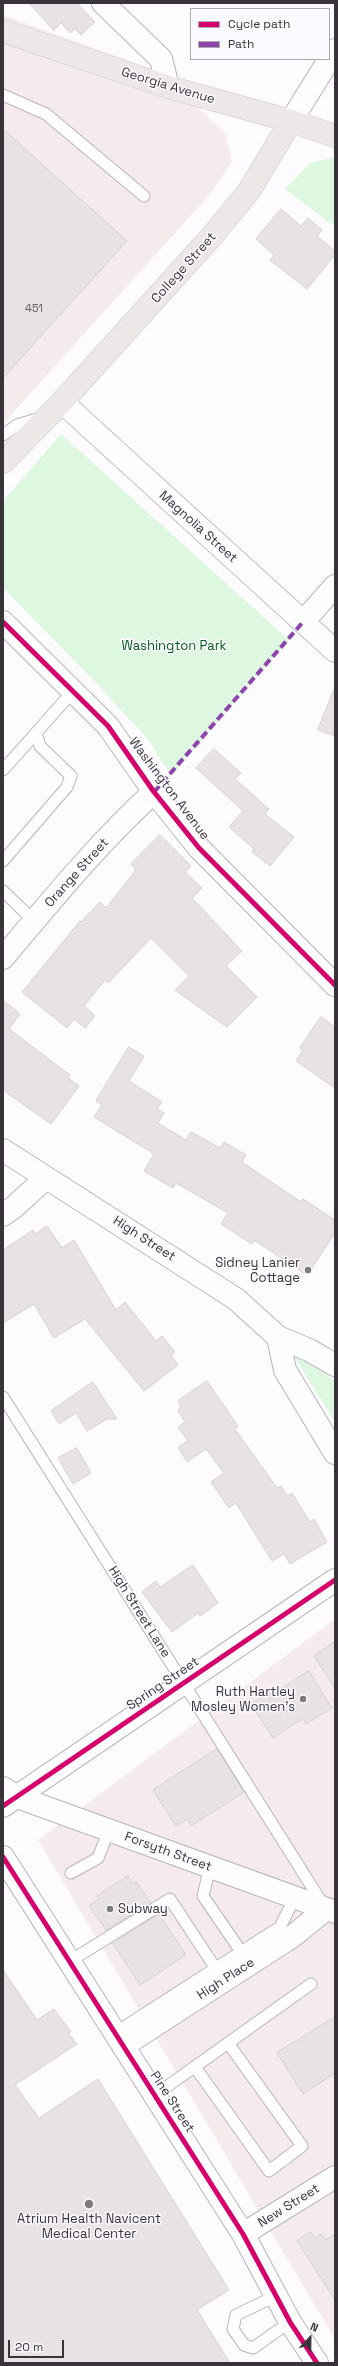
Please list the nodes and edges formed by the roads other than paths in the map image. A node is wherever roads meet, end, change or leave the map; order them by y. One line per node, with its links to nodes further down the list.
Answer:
1 (103, 3): 4 (street)
2 (3, 31): 4 (main road, Georgia Avenue)
3 (329, 60): 6 (street, College Street)
4 (168, 87): 6 (main road, Georgia Avenue)
5 (3, 95): 8 (lane)
6 (291, 121): 7 (main road, Georgia Avenue); 9 (main road, College Street)
7 (335, 136)
8 (144, 196)
9 (56, 409): 10 (lane); 11 (main road, College Street); 14 (street, Magnolia Street)
10 (3, 435)
11 (3, 462)
12 (335, 586): 14 (street)
13 (3, 622): 16 (street, Washington Avenue)
14 (303, 622): 15 (street, Magnolia Street)
15 (335, 651)
16 (73, 691): 17 (lane); 19 (street, Washington Avenue)
17 (36, 733): 18 (lane); 20 (lane)
18 (3, 770)
19 (154, 792): 22 (street, Orange Street); 24 (street, Washington Avenue)
20 (3, 861)
21 (3, 891): 22 (lane)
22 (33, 920): 23 (street, Orange Street)
23 (3, 958)
24 (335, 985)
25 (3, 1150): 26 (street, High Street)
26 (46, 1178): 27 (street); 28 (street, High Street)
27 (3, 1215)
28 (278, 1337): 29 (street, High Street); 31 (street)
29 (335, 1365)
30 (3, 1397): 33 (lane, High Street Lane)
31 (335, 1453)
32 (335, 1580): 33 (street, Spring Street)
33 (184, 1683): 34 (street, Spring Street); 40 (lane, High Street Lane)
34 (8, 1797): 35 (street, Forsyth Street)
35 (109, 1830): 37 (street, Forsyth Street); 38 (lane)
36 (3, 1857): 42 (street, Pine Street)
37 (210, 1867): 39 (street, Forsyth Street); 41 (lane)
38 (71, 1873)
39 (295, 1898): 40 (street, Forsyth Street); 41 (lane)
40 (330, 1910): 45 (street, High Place)
41 (242, 1952): 43 (lane)
42 (70, 1961): 43 (lane); 45 (street, Pine Street)
43 (216, 1969): 45 (lane)
44 (311, 1984): 46 (lane)
45 (119, 2039): 48 (street, Pine Street)
46 (228, 2043): 47 (lane); 47 (lane)
47 (195, 2067): 48 (lane)
48 (155, 2095): 50 (street, Pine Street)
49 (335, 2177): 50 (street, New Street)
50 (244, 2234): 51 (street, Pine Street)
51 (276, 2296): 52 (street, Pine Street); 52 (lane)
52 (290, 2322): 53 (street, Pine Street)
53 (317, 2363)

